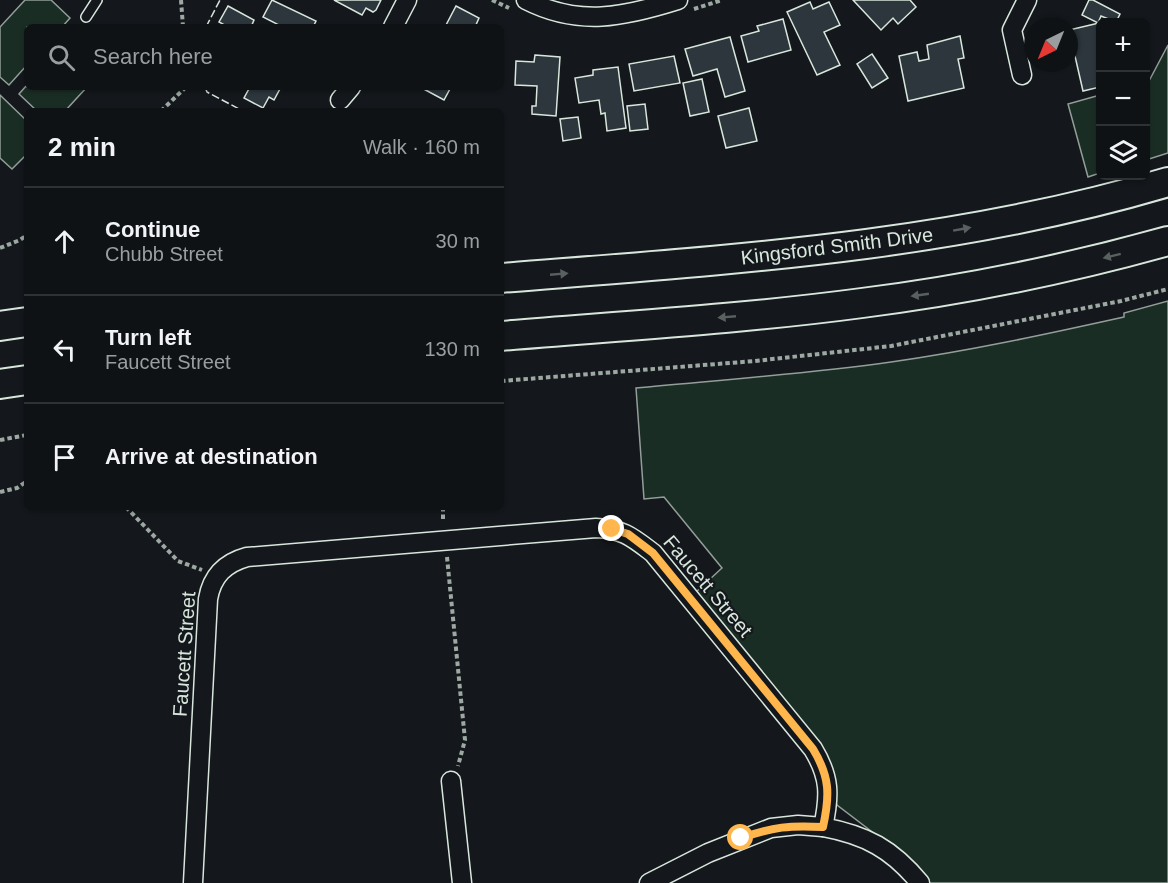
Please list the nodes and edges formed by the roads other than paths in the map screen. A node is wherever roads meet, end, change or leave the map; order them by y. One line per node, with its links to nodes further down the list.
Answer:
1 (97, 0): 6 (lane)
2 (407, 0): 7 (street)
3 (526, 0): 4 (street)
4 (678, 0)
5 (1027, 0): 8 (street)
6 (86, 17)
7 (395, 24)
8 (1022, 75)
9 (1168, 182): 11 (main road, Kingsford Smith Drive, one-way to 9)
10 (1168, 241): 14 (main road, one-way to 14)
11 (504, 278)
12 (24, 322): 13 (main road)
13 (0, 326)
14 (504, 336)
15 (452, 781): 18 (street)
16 (823, 827): 17 (street, Faucett Street); 19 (street); 20 (street)
17 (193, 883)
18 (462, 883)
19 (649, 883)
20 (920, 883)

